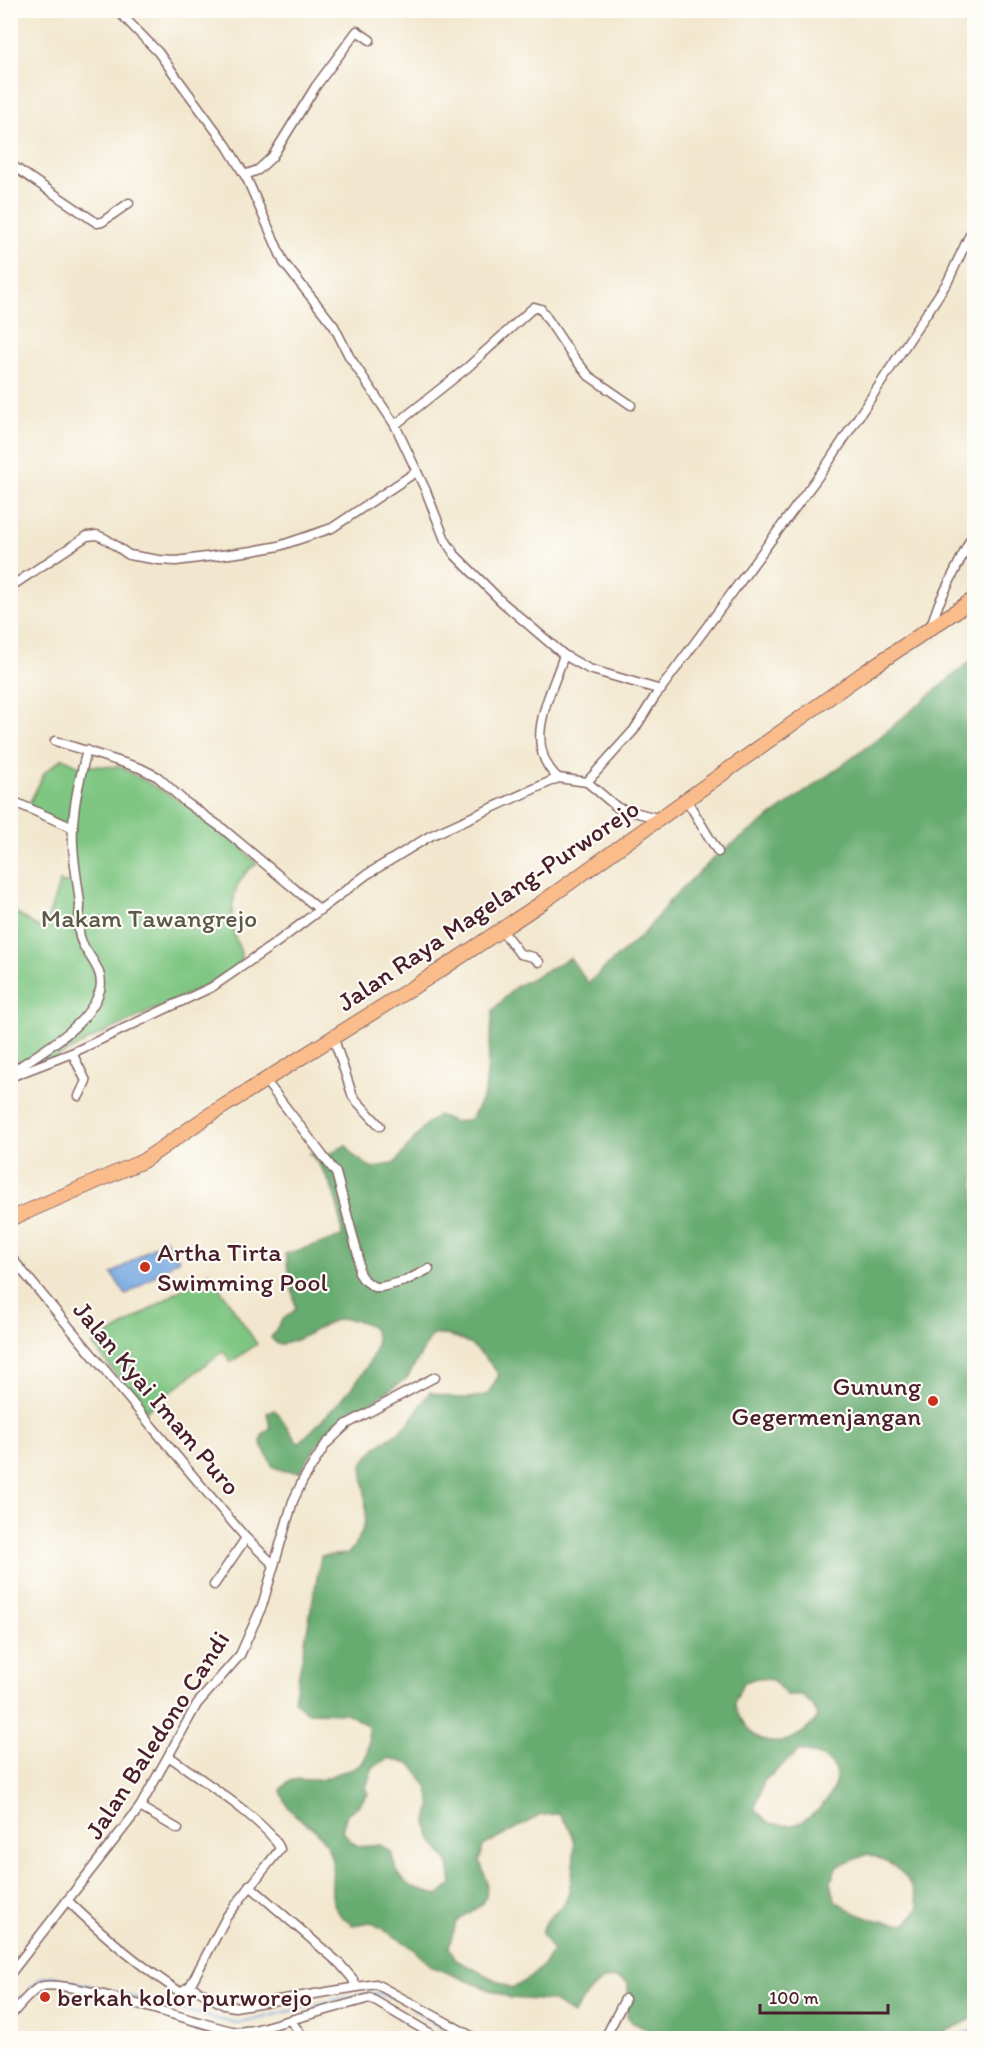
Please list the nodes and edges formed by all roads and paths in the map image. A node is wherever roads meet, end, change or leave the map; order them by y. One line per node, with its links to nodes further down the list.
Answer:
1 (117, 10): 4 (street)
2 (370, 40): 4 (street)
3 (10, 164): 5 (street)
4 (245, 175): 8 (street)
5 (129, 203)
6 (975, 226): 15 (street)
7 (631, 405): 8 (street)
8 (395, 424): 9 (street)
9 (416, 472): 11 (street); 14 (street)
10 (975, 532): 13 (street)
11 (10, 587)
12 (975, 599): 13 (main road, Jalan Raya Magelang-Purworejo)
13 (930, 628): 20 (main road, Jalan Raya Magelang-Purworejo)
14 (564, 656): 15 (street); 18 (street)
15 (660, 690): 19 (street)
16 (55, 741): 17 (street)
17 (87, 750): 23 (street); 25 (street)
18 (558, 778): 19 (street); 25 (street)
19 (587, 782): 22 (street)
20 (686, 799): 22 (main road, Jalan Raya Magelang-Purworejo); 24 (street)
21 (10, 800): 23 (street)
22 (661, 819): 26 (main road, Jalan Raya Magelang-Purworejo)
23 (73, 828): 30 (street)
24 (718, 852)
25 (320, 910): 29 (street)
26 (501, 930): 27 (street); 28 (main road, Jalan Raya Magelang-Purworejo)
27 (539, 962)
28 (333, 1036): 31 (main road, Jalan Raya Magelang-Purworejo); 33 (street)
29 (72, 1053): 30 (street); 32 (street)
30 (10, 1075)
31 (265, 1080): 34 (main road, Jalan Raya Magelang-Purworejo); 36 (street)
32 (79, 1096)
33 (380, 1126)
34 (10, 1219)
35 (11, 1256): 38 (street, Jalan Kyai Imam Puro)
36 (429, 1269)
37 (435, 1377): 39 (street, Jalan Baledono Candi)
38 (246, 1538): 39 (street, Jalan Kyai Imam Puro); 40 (street)
39 (273, 1564): 41 (street, Jalan Baledono Candi)
40 (214, 1585)
41 (170, 1757): 42 (street, Jalan Baledono Candi); 44 (street)
42 (140, 1808): 43 (street); 45 (street, Jalan Baledono Candi)
43 (178, 1829)
44 (249, 1885): 47 (street); 48 (street)
45 (67, 1900): 46 (street, Jalan Baledono Candi); 47 (street)
46 (11, 1974)
47 (190, 1986): 48 (street)
48 (356, 1986): 55 (street)
49 (625, 1999): 56 (street)
50 (10, 2016): 51 (street)
51 (290, 2020): 53 (street); 54 (street)
52 (975, 2036): 57 (street)
53 (304, 2038)
54 (438, 2038)
55 (475, 2038)
56 (605, 2038)
57 (969, 2038)

